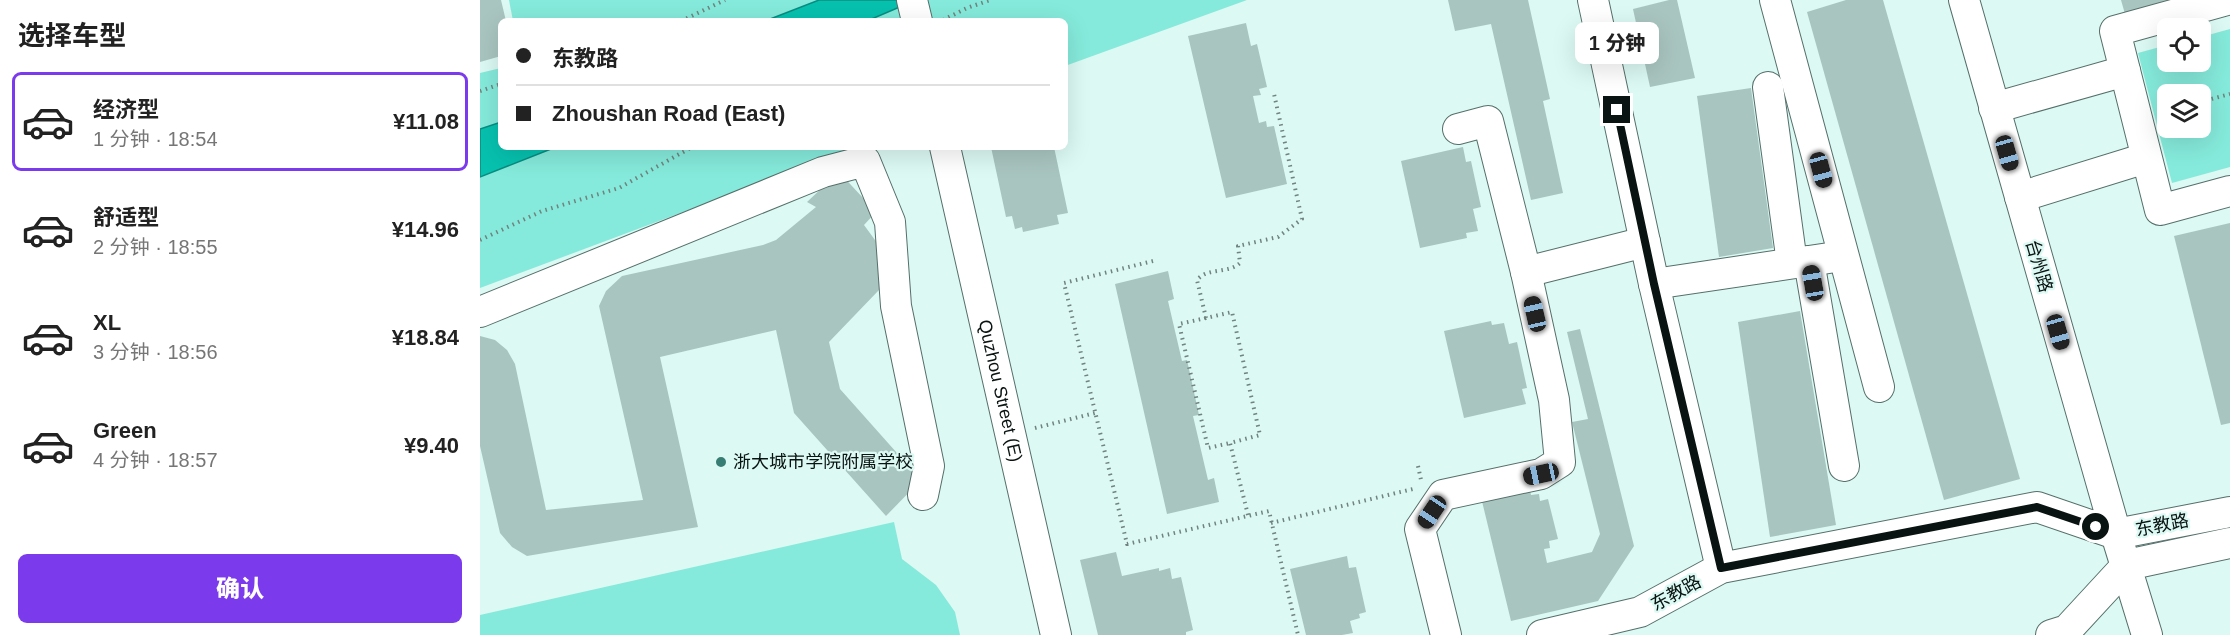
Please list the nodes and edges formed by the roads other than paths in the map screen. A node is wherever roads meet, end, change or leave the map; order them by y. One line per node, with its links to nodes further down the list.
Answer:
1 (912, 0): 6 (street)
2 (1593, 0): 15 (street)
3 (1775, 0): 16 (street)
4 (1964, 0): 9 (street, 台州路)
5 (2227, 0): 7 (street)
6 (916, 18)
7 (2125, 71): 9 (street); 12 (street)
8 (1768, 87): 17 (street)
9 (1994, 108): 14 (street, 台州路)
10 (1458, 129): 18 (street)
11 (946, 150): 29 (street, Quzhou Street (E))
12 (2146, 158): 13 (street); 14 (street)
13 (2230, 191)
14 (2020, 197): 25 (street, 台州路)
15 (1645, 242): 18 (street); 19 (street)
16 (1843, 255): 17 (street); 21 (street)
17 (1800, 262): 19 (street); 22 (street)
18 (1526, 272): 30 (street)
19 (1654, 284): 28 (street)
20 (480, 312): 23 (street)
21 (1879, 387)
22 (1844, 466)
23 (923, 495)
24 (2230, 512): 25 (street, 东教路)
25 (2116, 534): 27 (street, 台州路); 28 (street, 东教路)
26 (2230, 543): 27 (street, 东教路)
27 (2127, 565): 32 (street, 东教路); 33 (street, 台州路)
28 (1721, 568): 31 (street, 东教路)
29 (1056, 635)
30 (1446, 635)
31 (1542, 635)
32 (2051, 635)
33 (2147, 635)

